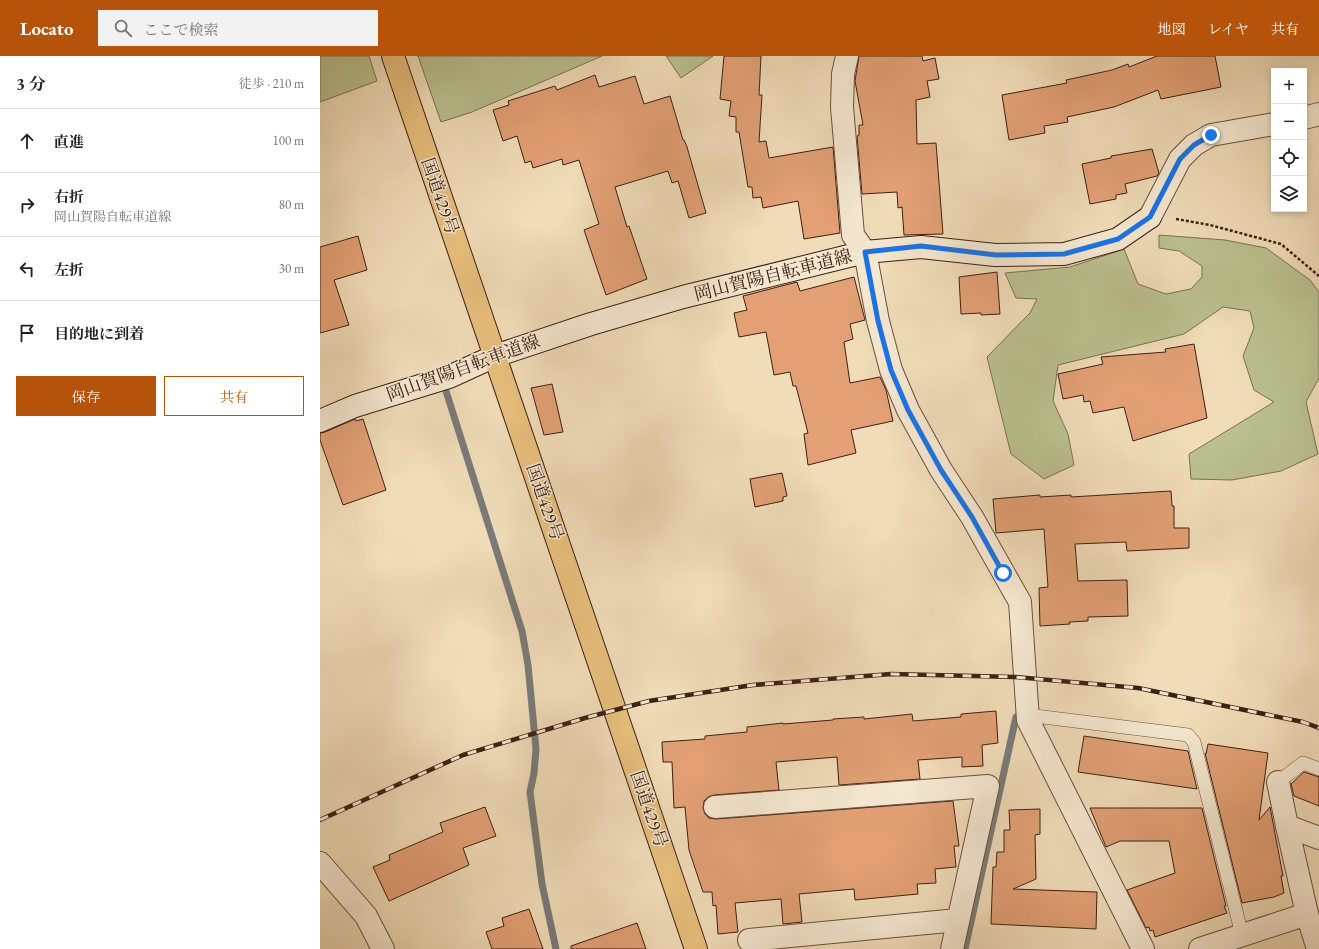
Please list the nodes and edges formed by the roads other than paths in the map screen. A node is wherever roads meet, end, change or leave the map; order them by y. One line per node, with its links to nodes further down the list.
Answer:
1 (393, 56): 7 (highway, 国道429号)
2 (847, 56): 6 (street)
3 (1319, 114): 4 (street)
4 (1307, 117)
5 (1271, 125): 6 (street, 岡山賀陽自転車道線)
6 (865, 252): 7 (street, 岡山賀陽自転車道線); 9 (street)
7 (495, 356): 8 (street, 岡山賀陽自転車道線); 21 (highway, 国道429号)
8 (320, 421)
9 (1027, 715): 18 (lane); 23 (street)
10 (1319, 769): 11 (lane)
11 (1278, 782): 13 (street)
12 (715, 807): 17 (street)
13 (1286, 826): 14 (street); 16 (street)
14 (1319, 838)
15 (320, 863): 20 (street)
16 (1307, 914): 18 (street); 25 (street)
17 (958, 920): 19 (street); 22 (street)
18 (1242, 935): 24 (street)
19 (749, 940)
20 (383, 949)
21 (696, 949)
22 (952, 949)
23 (1143, 949)
24 (1200, 949)
25 (1318, 949)

